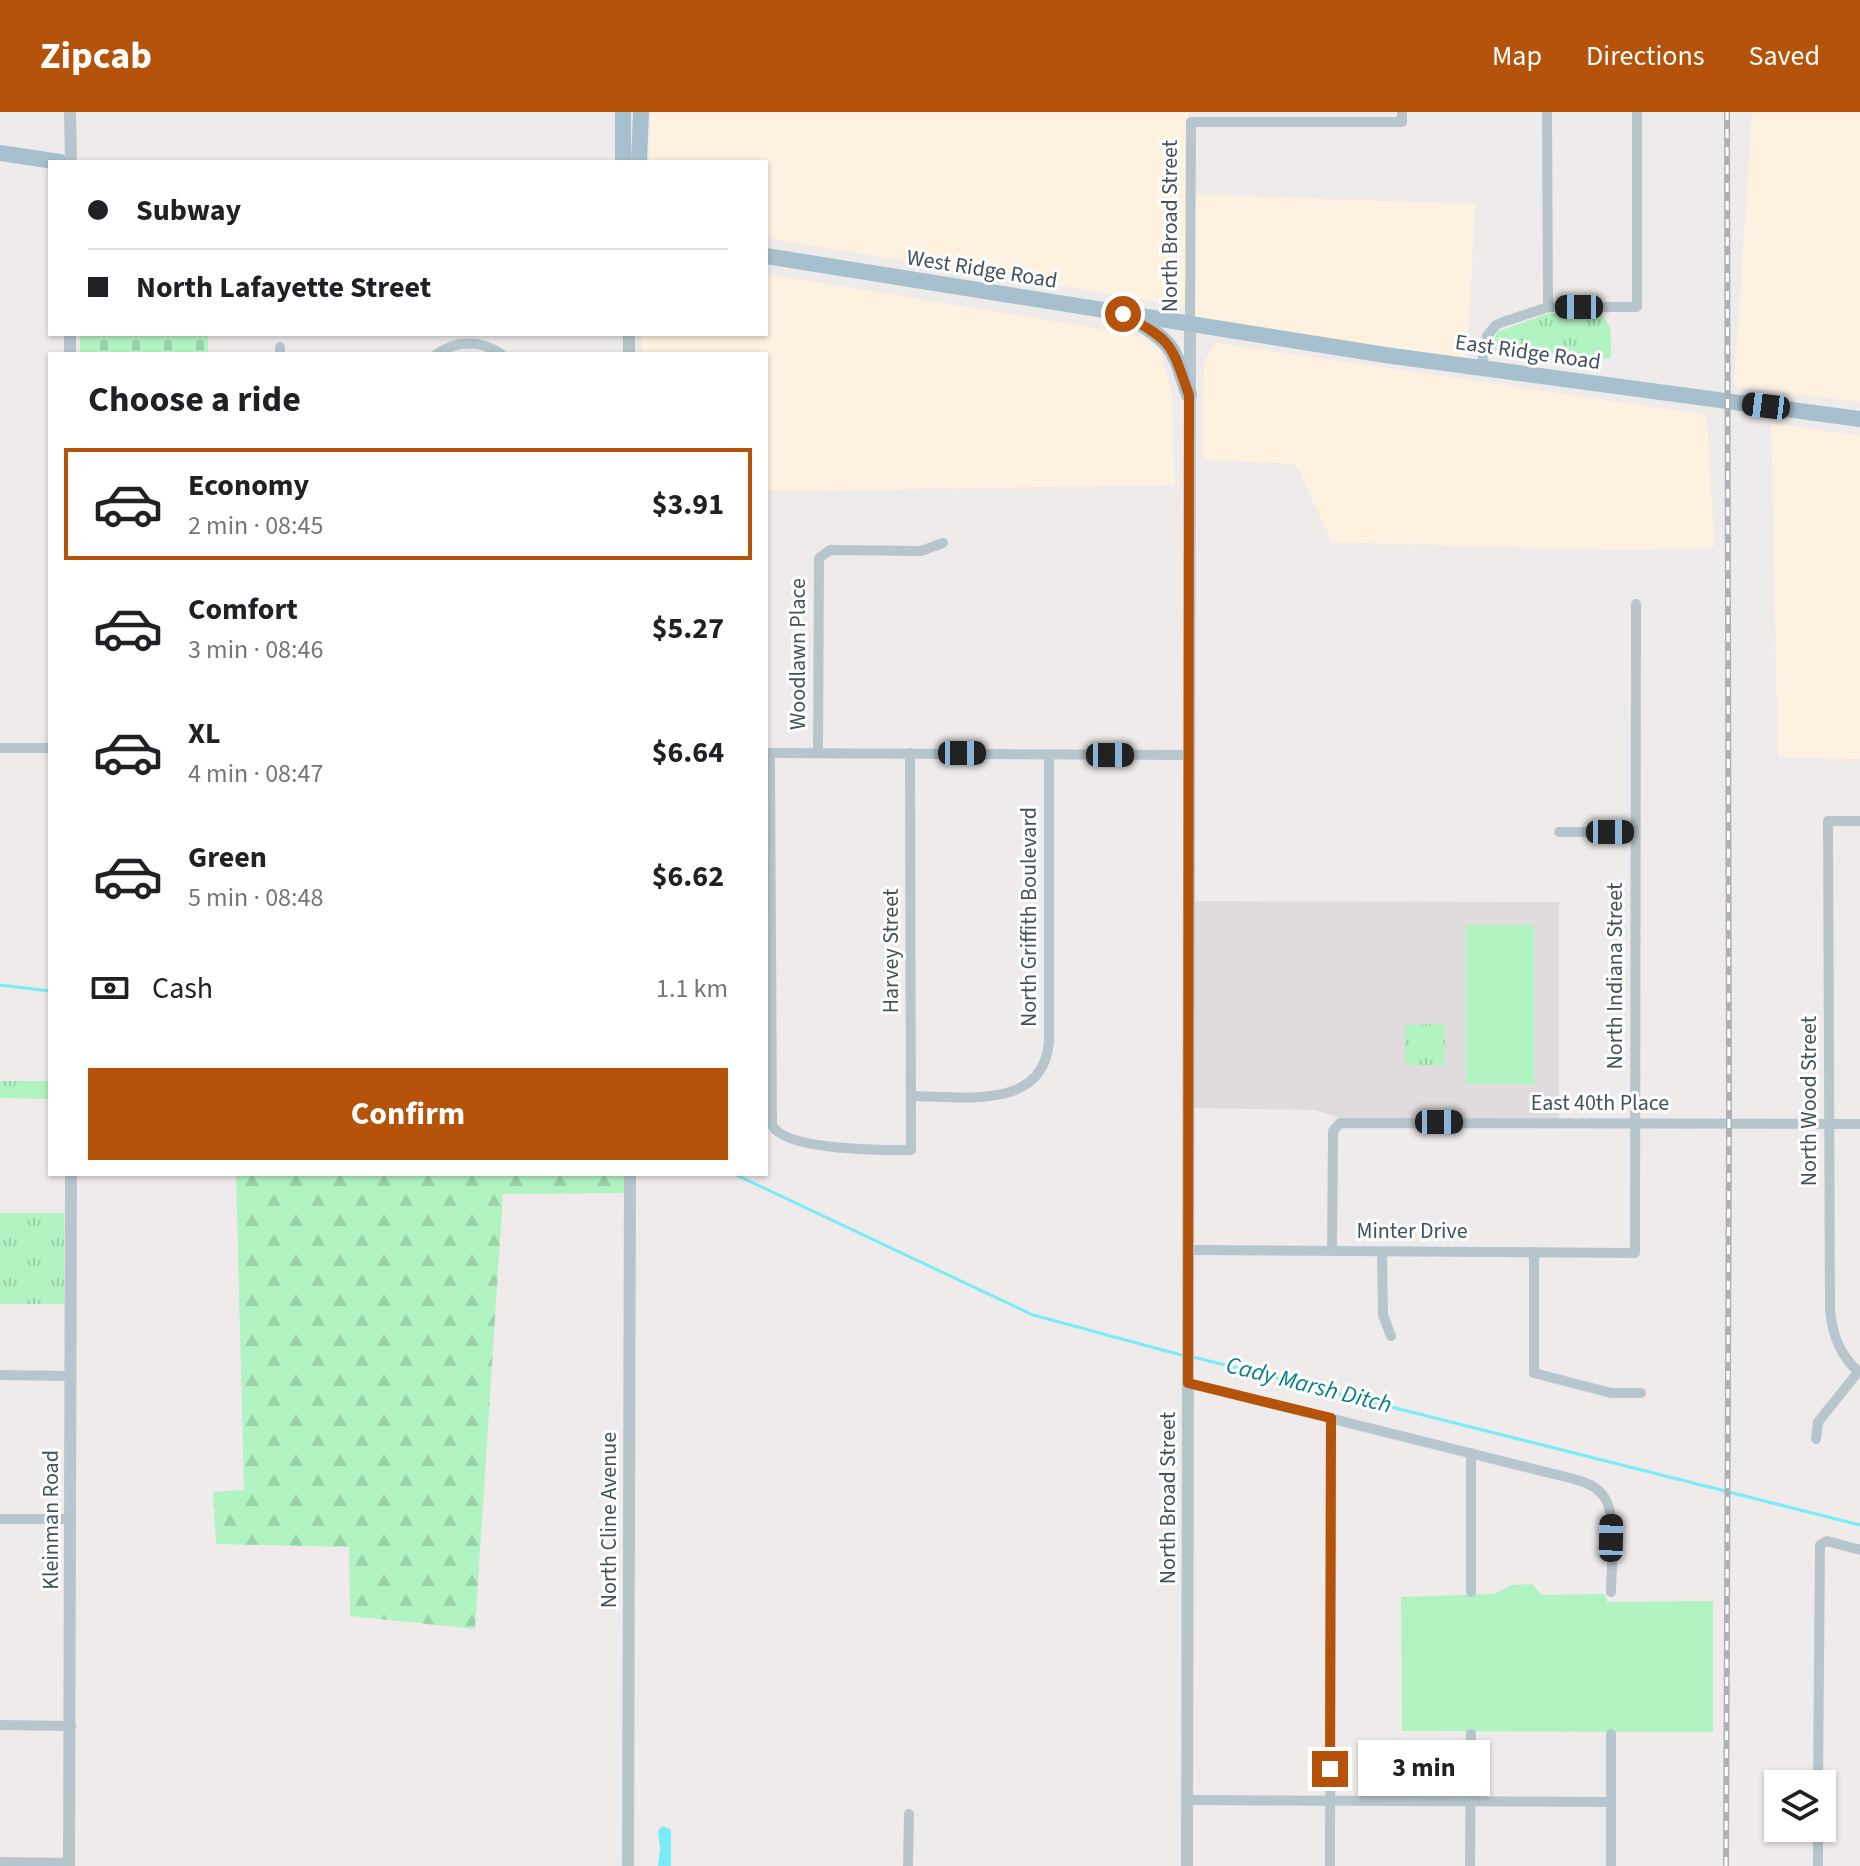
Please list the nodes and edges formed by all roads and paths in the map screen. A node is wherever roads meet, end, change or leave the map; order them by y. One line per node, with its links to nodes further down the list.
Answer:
1 (70, 112): 11 (street)
2 (623, 112): 12 (main road)
3 (641, 112): 9 (main road)
4 (1547, 112): 14 (street)
5 (1637, 112): 14 (street)
6 (1262, 117): 7 (street); 16 (street, North Broad Street)
7 (1402, 117)
8 (0, 153): 10 (main road)
9 (641, 159)
10 (48, 160)
11 (71, 160)
12 (623, 160)
13 (768, 256): 15 (main road, West Ridge Road)
14 (1548, 307): 19 (street)
15 (1123, 314): 16 (main road, West Ridge Road); 20 (main road)
16 (1190, 325): 19 (main road, East Ridge Road); 20 (street, North Broad Street)
17 (441, 352): 18 (street)
18 (498, 352)
19 (1481, 368): 21 (main road, East Ridge Road)
20 (1189, 395): 30 (street, North Broad Street)
21 (1860, 419)
22 (943, 543): 27 (street, Woodlawn Place)
23 (1636, 604): 33 (street, North Indiana Street)
24 (0, 748): 25 (street)
25 (48, 748)
26 (768, 753): 27 (street); 34 (street, Harvey Street)
27 (818, 753): 28 (street)
28 (910, 753): 29 (street); 34 (street, Harvey Street)
29 (1049, 755): 30 (street); 34 (street, North Griffith Boulevard)
30 (1188, 755): 40 (street, North Broad Street)
31 (1860, 821): 36 (street, North Wood Street)
32 (1559, 832): 33 (street)
33 (1635, 832): 35 (street, North Indiana Street)
34 (911, 1096)
35 (1635, 1123): 36 (street, East 40th Place); 41 (street, East 40th Place); 44 (street, North Indiana Street)
36 (1829, 1124): 37 (street, East 40th Place); 46 (street, North Wood Street)
37 (1860, 1124)
38 (71, 1176): 48 (street, Kleinman Road)
39 (630, 1176): 72 (street, North Cline Avenue)
40 (1188, 1250): 41 (street, Minter Drive); 49 (street, North Broad Street)
41 (1332, 1251): 42 (street, Minter Drive)
42 (1382, 1252): 43 (street, Minter Drive); 45 (street)
43 (1534, 1252): 44 (street, Minter Drive); 50 (street)
44 (1635, 1253)
45 (1391, 1336)
46 (1859, 1373): 52 (street)
47 (0, 1375): 48 (street)
48 (71, 1376): 55 (street, Kleinman Road)
49 (1188, 1383): 51 (street); 64 (street, North Broad Street)
50 (1641, 1393)
51 (1331, 1418): 53 (street); 65 (street)
52 (1816, 1439)
53 (1471, 1453): 57 (street); 58 (street)
54 (0, 1519): 55 (street)
55 (70, 1519): 60 (street, Kleinman Road)
56 (1860, 1550): 63 (street)
57 (1471, 1592)
58 (1611, 1592)
59 (0, 1725): 60 (street)
60 (71, 1726): 71 (street, Kleinman Road)
61 (1471, 1734): 66 (street)
62 (1611, 1734): 67 (street)
63 (1818, 1770)
64 (1187, 1800): 65 (street); 74 (street, North Broad Street)
65 (1330, 1801): 66 (street); 75 (street)
66 (1470, 1801): 67 (street); 76 (street)
67 (1611, 1802): 77 (street)
68 (909, 1814): 73 (street)
69 (1818, 1842): 78 (street)
70 (0, 1862): 71 (street)
71 (69, 1864)
72 (628, 1866)
73 (908, 1866)
74 (1187, 1866)
75 (1330, 1866)
76 (1470, 1866)
77 (1611, 1866)
78 (1818, 1866)

